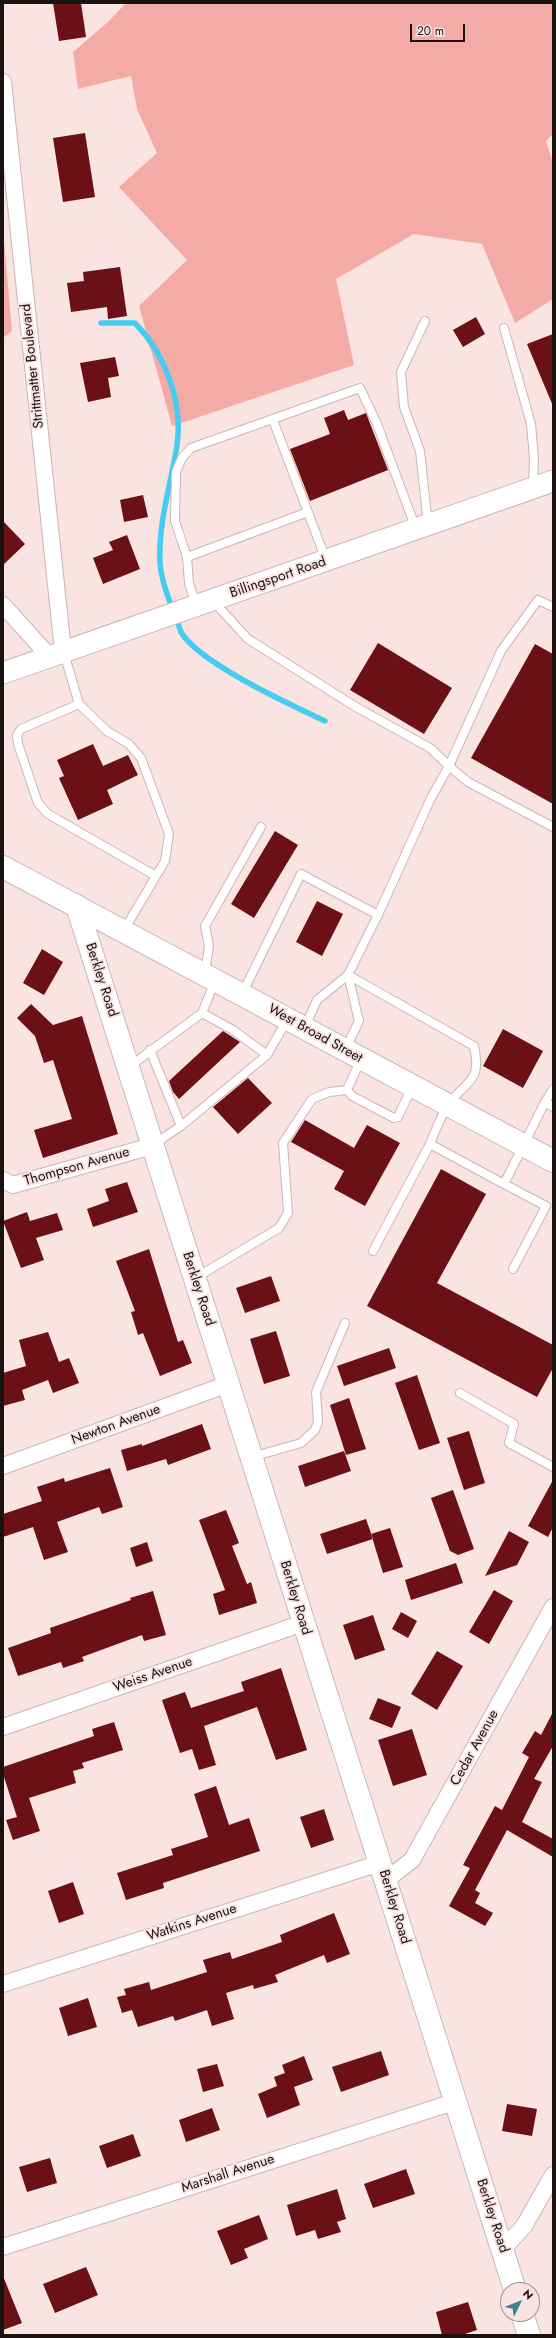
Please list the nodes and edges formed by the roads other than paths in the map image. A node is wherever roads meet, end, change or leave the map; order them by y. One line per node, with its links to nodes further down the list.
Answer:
1 (3, 82): 14 (street, Strittmatter Boulevard)
2 (425, 320): 8 (lane)
3 (504, 328): 6 (lane)
4 (273, 420): 7 (lane); 8 (lane); 9 (lane)
5 (553, 481): 6 (street, Billingsport Road)
6 (533, 488): 8 (street, Billingsport Road)
7 (308, 512): 9 (lane); 10 (lane)
8 (422, 527): 10 (street, Billingsport Road)
9 (187, 557): 12 (lane)
10 (326, 561): 12 (street, Billingsport Road)
11 (3, 605): 14 (street)
12 (198, 605): 14 (street, Billingsport Road); 17 (lane)
13 (553, 607): 17 (lane)
14 (56, 654): 15 (street, Billingsport Road); 16 (lane)
15 (3, 673)
16 (79, 704): 21 (lane); 21 (lane)
17 (449, 766): 19 (lane); 23 (lane)
18 (261, 827): 26 (lane)
19 (553, 827)
20 (3, 866): 22 (main road, West Broad Street)
21 (156, 876): 24 (lane)
22 (77, 906): 24 (main road, West Broad Street); 33 (main road, Berkley Road)
23 (378, 915): 25 (lane); 27 (lane)
24 (124, 931): 26 (main road, West Broad Street)
25 (348, 975): 29 (lane); 32 (lane); 38 (lane)
26 (210, 978): 27 (main road, West Broad Street); 28 (lane)
27 (242, 994): 29 (main road, West Broad Street)
28 (202, 1013): 30 (lane); 31 (lane)
29 (296, 1023): 31 (lane); 32 (main road, West Broad Street)
30 (150, 1050): 33 (lane); 40 (lane)
31 (267, 1055): 40 (lane)
32 (353, 1055): 34 (main road, West Broad Street); 36 (lane)
33 (129, 1067): 42 (main road, Berkley Road)
34 (412, 1087): 36 (lane); 38 (main road, West Broad Street)
35 (553, 1089): 37 (lane)
36 (348, 1090): 49 (lane)
37 (545, 1102): 39 (lane); 43 (lane)
38 (448, 1106): 41 (lane); 43 (main road, West Broad Street)
39 (553, 1107)
40 (181, 1126): 42 (lane)
41 (430, 1144): 46 (lane); 47 (lane)
42 (152, 1146): 45 (street, Thompson Avenue); 49 (main road, Berkley Road)
43 (523, 1146): 44 (main road, West Broad Street); 46 (lane)
44 (553, 1161)
45 (3, 1180)
46 (504, 1184): 48 (lane)
47 (373, 1251)
48 (513, 1269)
49 (195, 1278): 51 (main road, Berkley Road)
50 (345, 1323): 53 (lane)
51 (228, 1384): 53 (main road, Berkley Road); 54 (street, Newton Avenue)
52 (460, 1393): 55 (lane)
53 (251, 1458): 57 (main road, Berkley Road)
54 (3, 1466)
55 (553, 1467)
56 (553, 1607): 59 (street, Cedar Avenue)
57 (303, 1624): 58 (street, Weiss Avenue); 59 (main road, Berkley Road)
58 (3, 1727)
59 (383, 1872): 60 (street, Watkins Avenue); 61 (main road, Berkley Road)
60 (3, 1984)
61 (454, 2102): 63 (street, Marshall Avenue); 64 (main road, Berkley Road)
62 (553, 2175): 64 (street)
63 (3, 2247)
64 (503, 2249): 65 (main road, Berkley Road)
65 (513, 2282)

